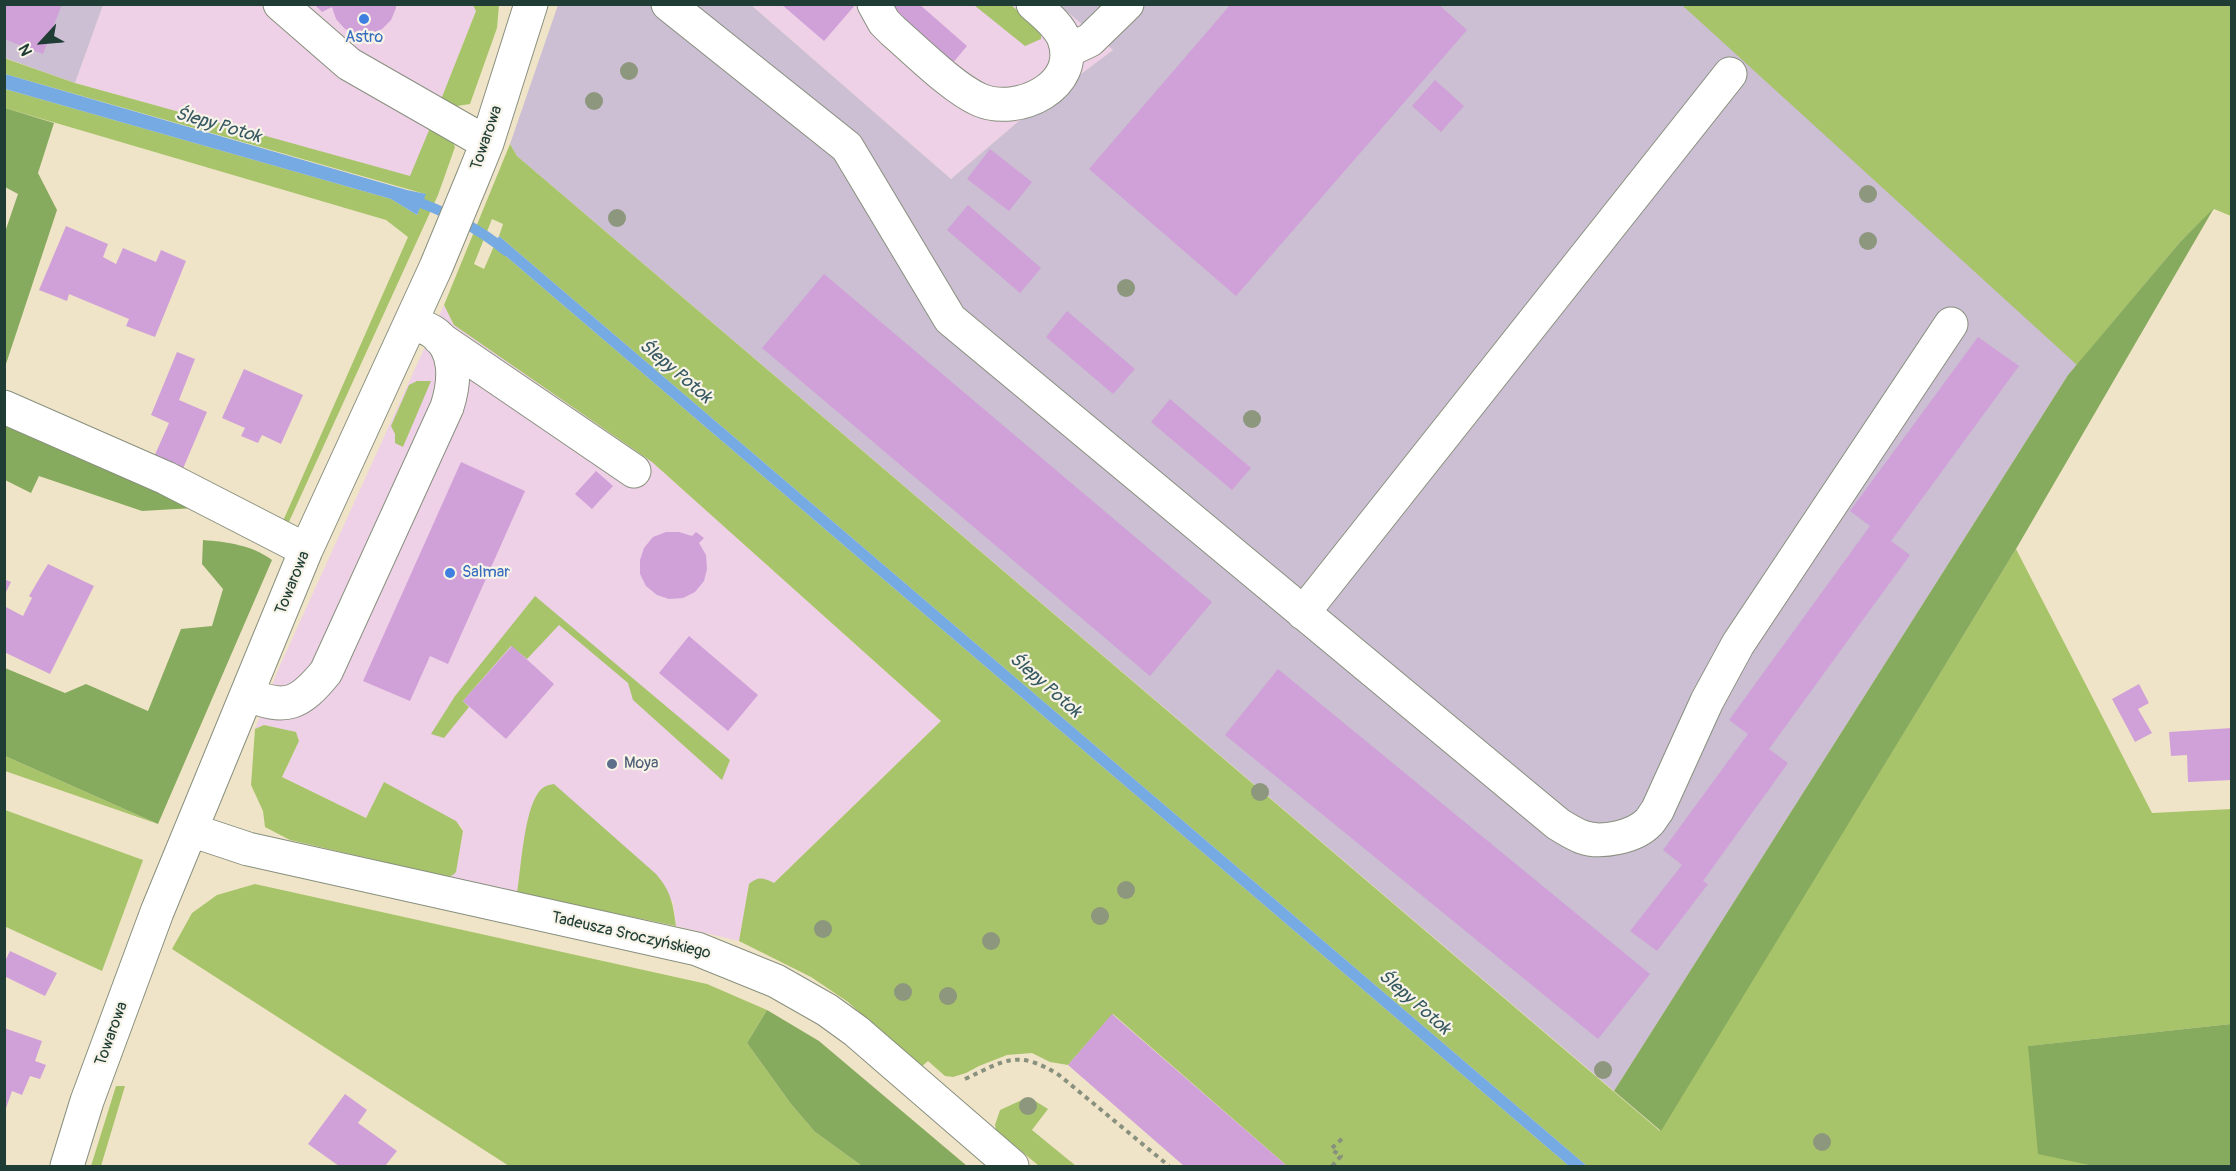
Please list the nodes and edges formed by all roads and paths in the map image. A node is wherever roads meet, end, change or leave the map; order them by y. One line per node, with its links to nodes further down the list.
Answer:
1 (280, 4): 9 (street)
2 (531, 4): 9 (street, Towarowa)
3 (668, 4): 16 (street)
4 (874, 4): 7 (street)
5 (1033, 4): 7 (street)
6 (1127, 4): 7 (street)
7 (1067, 51)
8 (1730, 74): 16 (street)
9 (487, 143): 10 (street, Towarowa)
10 (411, 322): 12 (street); 15 (street, Towarowa)
11 (1951, 324): 16 (street)
12 (439, 338): 14 (street); 17 (street)
13 (4, 407): 15 (street)
14 (634, 471)
15 (306, 550): 17 (street, Towarowa)
16 (1303, 613)
17 (247, 694): 18 (street, Towarowa)
18 (190, 830): 21 (street, Towarowa); 22 (street, Tadeusza Sroczyńskiego)
19 (958, 1082): 23 (path)
20 (1345, 1136): 24 (path)
21 (67, 1167)
22 (1012, 1167)
23 (1169, 1167)
24 (1332, 1167)

